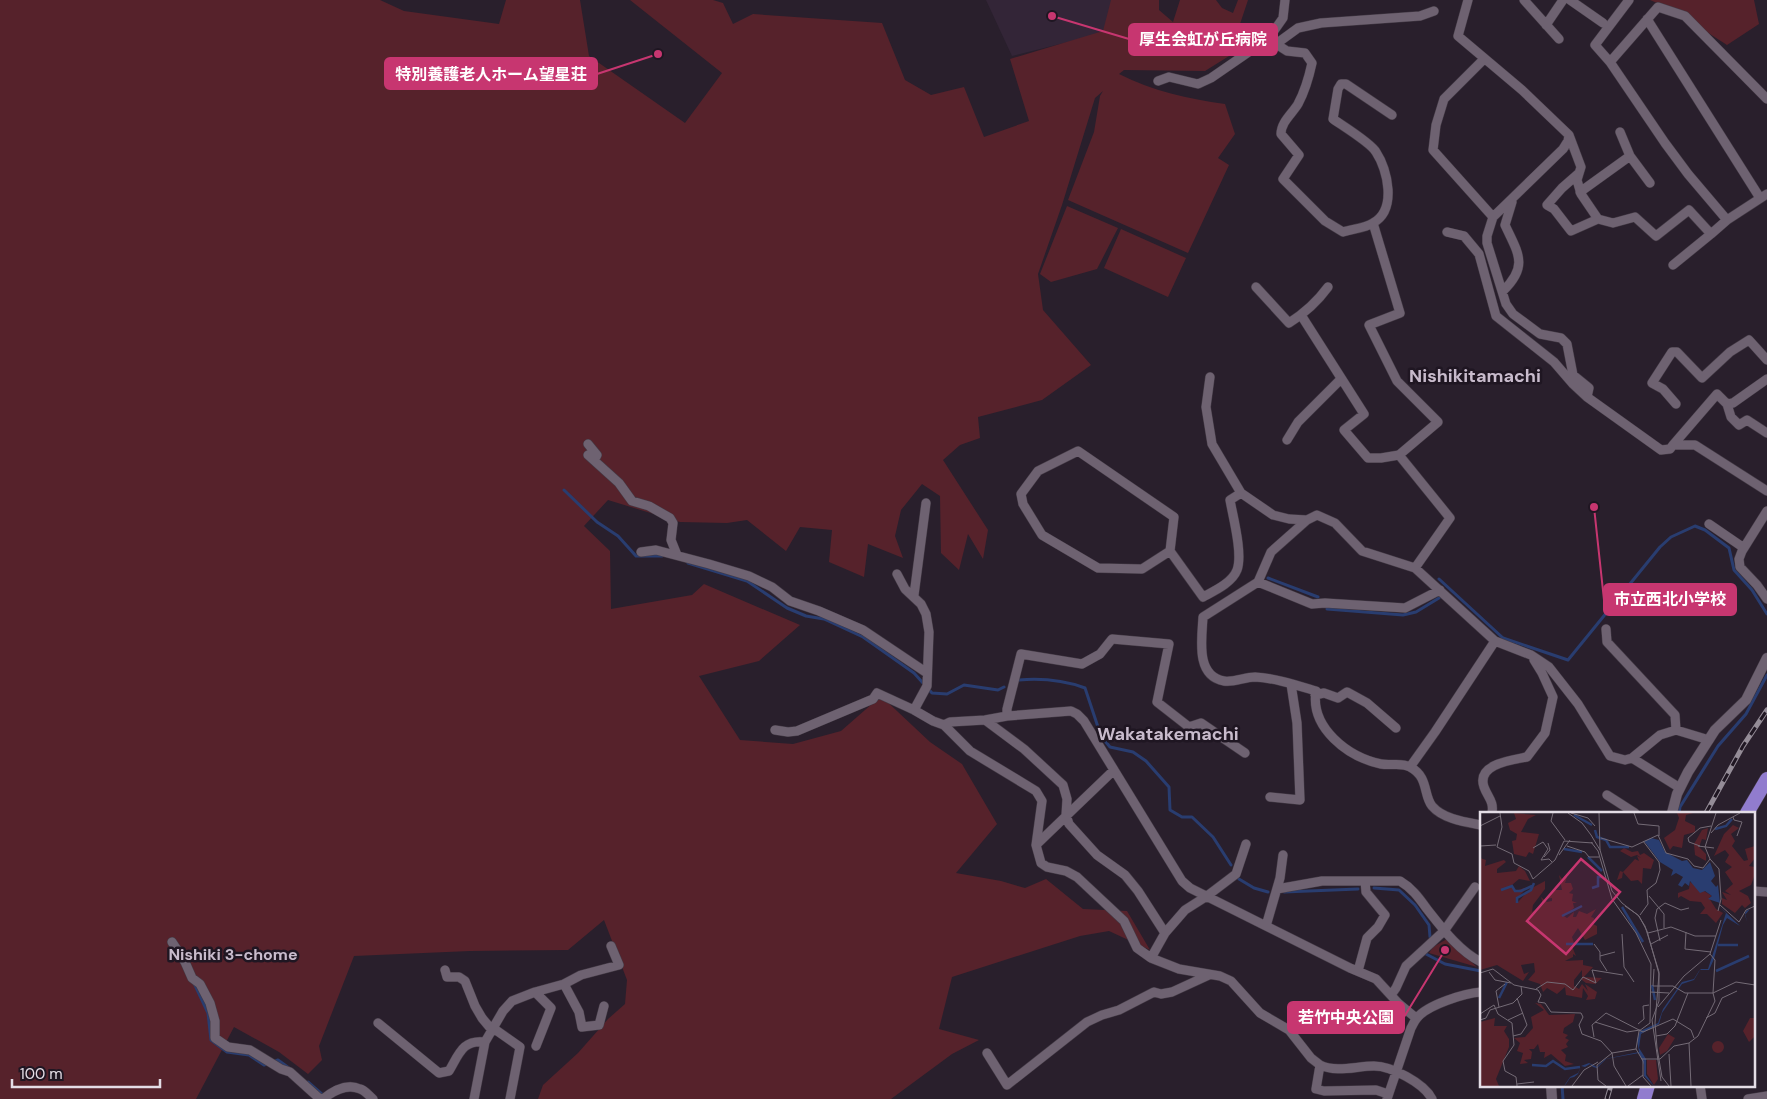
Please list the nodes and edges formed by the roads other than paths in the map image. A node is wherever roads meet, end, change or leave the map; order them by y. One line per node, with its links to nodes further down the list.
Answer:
1 (1285, 0): 12 (street)
2 (1468, 0): 14 (street)
3 (1524, 0): 10 (street)
4 (1563, 0): 10 (street)
5 (1570, 0): 9 (street)
6 (1629, 0): 15 (street)
7 (1434, 11): 13 (street)
8 (1647, 19): 15 (street); 17 (street); 25 (street)
9 (1602, 23)
10 (1546, 25): 11 (street)
11 (1559, 39)
12 (1260, 44): 13 (street); 16 (street)
13 (1276, 44): 30 (street)
14 (1484, 59): 20 (street); 27 (street)
15 (1610, 62): 29 (street)
16 (1158, 81)
17 (1767, 99)
18 (1392, 115): 30 (street)
19 (1620, 132): 21 (street)
20 (1569, 135): 22 (street); 26 (street)
21 (1630, 156): 23 (street); 24 (street)
22 (1578, 174): 24 (street); 28 (street)
23 (1650, 183)
24 (1580, 192): 28 (street)
25 (1763, 196): 29 (street)
26 (1512, 199): 27 (street); 36 (street)
27 (1493, 216): 36 (street)
28 (1598, 219): 32 (street)
29 (1727, 220): 32 (street)
30 (1373, 223): 49 (street)
31 (1447, 232): 42 (street)
32 (1711, 234): 33 (street)
33 (1673, 266)
34 (1256, 287): 37 (street)
35 (1328, 287): 37 (street)
36 (1503, 290): 42 (street)
37 (1301, 315): 40 (street)
38 (1767, 360): 43 (street)
39 (1210, 377): 51 (street)
40 (1341, 379): 46 (street); 49 (street)
41 (1767, 379): 44 (street)
42 (1587, 397): 48 (street)
43 (1676, 404)
44 (1728, 404): 45 (street); 48 (street)
45 (1767, 433)
46 (1287, 440)
47 (588, 444): 59 (street)
48 (1673, 445): 50 (street)
49 (1398, 455): 60 (street)
50 (1767, 491)
51 (1241, 493): 54 (street); 57 (street)
52 (926, 503): 64 (street)
53 (1767, 512): 56 (street)
54 (1307, 520): 60 (street); 62 (street)
55 (1708, 524): 56 (street)
56 (1744, 548): 65 (street)
57 (1170, 551): 57 (street)
58 (641, 552): 59 (street)
59 (676, 555): 70 (street)
60 (1415, 568): 63 (street)
61 (897, 574): 64 (street)
62 (1258, 582): 63 (street); 71 (street)
63 (1440, 590): 67 (street)
64 (914, 595): 70 (street)
65 (1767, 599)
66 (1606, 629): 79 (street)
67 (1495, 641): 68 (street); 83 (street)
68 (1531, 655): 82 (street); 89 (street)
69 (1767, 658): 80 (street)
70 (927, 673): 73 (street)
71 (1291, 684): 72 (street); 88 (street)
72 (1315, 695): 77 (street); 83 (street)
73 (914, 710): 76 (street); 78 (street)
74 (1007, 716): 75 (street); 81 (street); 84 (street)
75 (985, 720): 76 (street); 93 (street)
76 (944, 725): 96 (street)
77 (1396, 728)
78 (775, 730)
79 (1676, 730): 80 (street); 82 (street)
80 (1709, 740): 86 (street)
81 (1245, 753)
82 (1632, 758): 86 (street)
83 (1410, 767): 94 (street)
84 (1114, 770): 93 (street); 103 (street)
85 (1767, 779): 92 (highway)
86 (1680, 788): 91 (street)
87 (1607, 795): 90 (street)
88 (1270, 797)
89 (1492, 812)
90 (1633, 812)
91 (1672, 812)
92 (1748, 812)
93 (1066, 816): 96 (street); 106 (street)
94 (1480, 825)
95 (1246, 844): 103 (street)
96 (1036, 845): 109 (street)
97 (1283, 855): 100 (street)
98 (1365, 881): 100 (street); 105 (street); 112 (street)
99 (1475, 887): 105 (street)
100 (1277, 889): 104 (street)
101 (1754, 892): 102 (street)
102 (1767, 892)
103 (1208, 896): 104 (street); 106 (street)
104 (1266, 926): 112 (street)
105 (1444, 931): 110 (street); 117 (street)
106 (1165, 933): 109 (street)
107 (172, 942): 132 (street)
108 (611, 946): 114 (street)
109 (1150, 958): 113 (street)
110 (1480, 962)
111 (445, 970): 121 (street)
112 (1358, 971): 117 (street)
113 (1210, 975): 124 (street); 125 (street)
114 (564, 984): 115 (street); 118 (street)
115 (535, 992): 121 (street); 123 (street)
116 (1480, 992): 119 (street)
117 (1391, 995): 119 (street)
118 (604, 1006)
119 (1416, 1018): 126 (street)
120 (378, 1023): 122 (street)
121 (493, 1029): 122 (street); 135 (street)
122 (485, 1042): 134 (street)
123 (536, 1046)
124 (987, 1053)
125 (1320, 1065): 126 (street); 130 (street)
126 (1396, 1072): 130 (street); 136 (street)
127 (1551, 1086): 137 (street)
128 (1648, 1086): 138 (highway)
129 (1700, 1086): 139 (street)
130 (1388, 1096)
131 (1767, 1096): 140 (street)
132 (322, 1099): 133 (street)
133 (373, 1099)
134 (474, 1099)
135 (510, 1099)
136 (1432, 1099)
137 (1552, 1099)
138 (1644, 1099)
139 (1702, 1099)
140 (1748, 1099)

